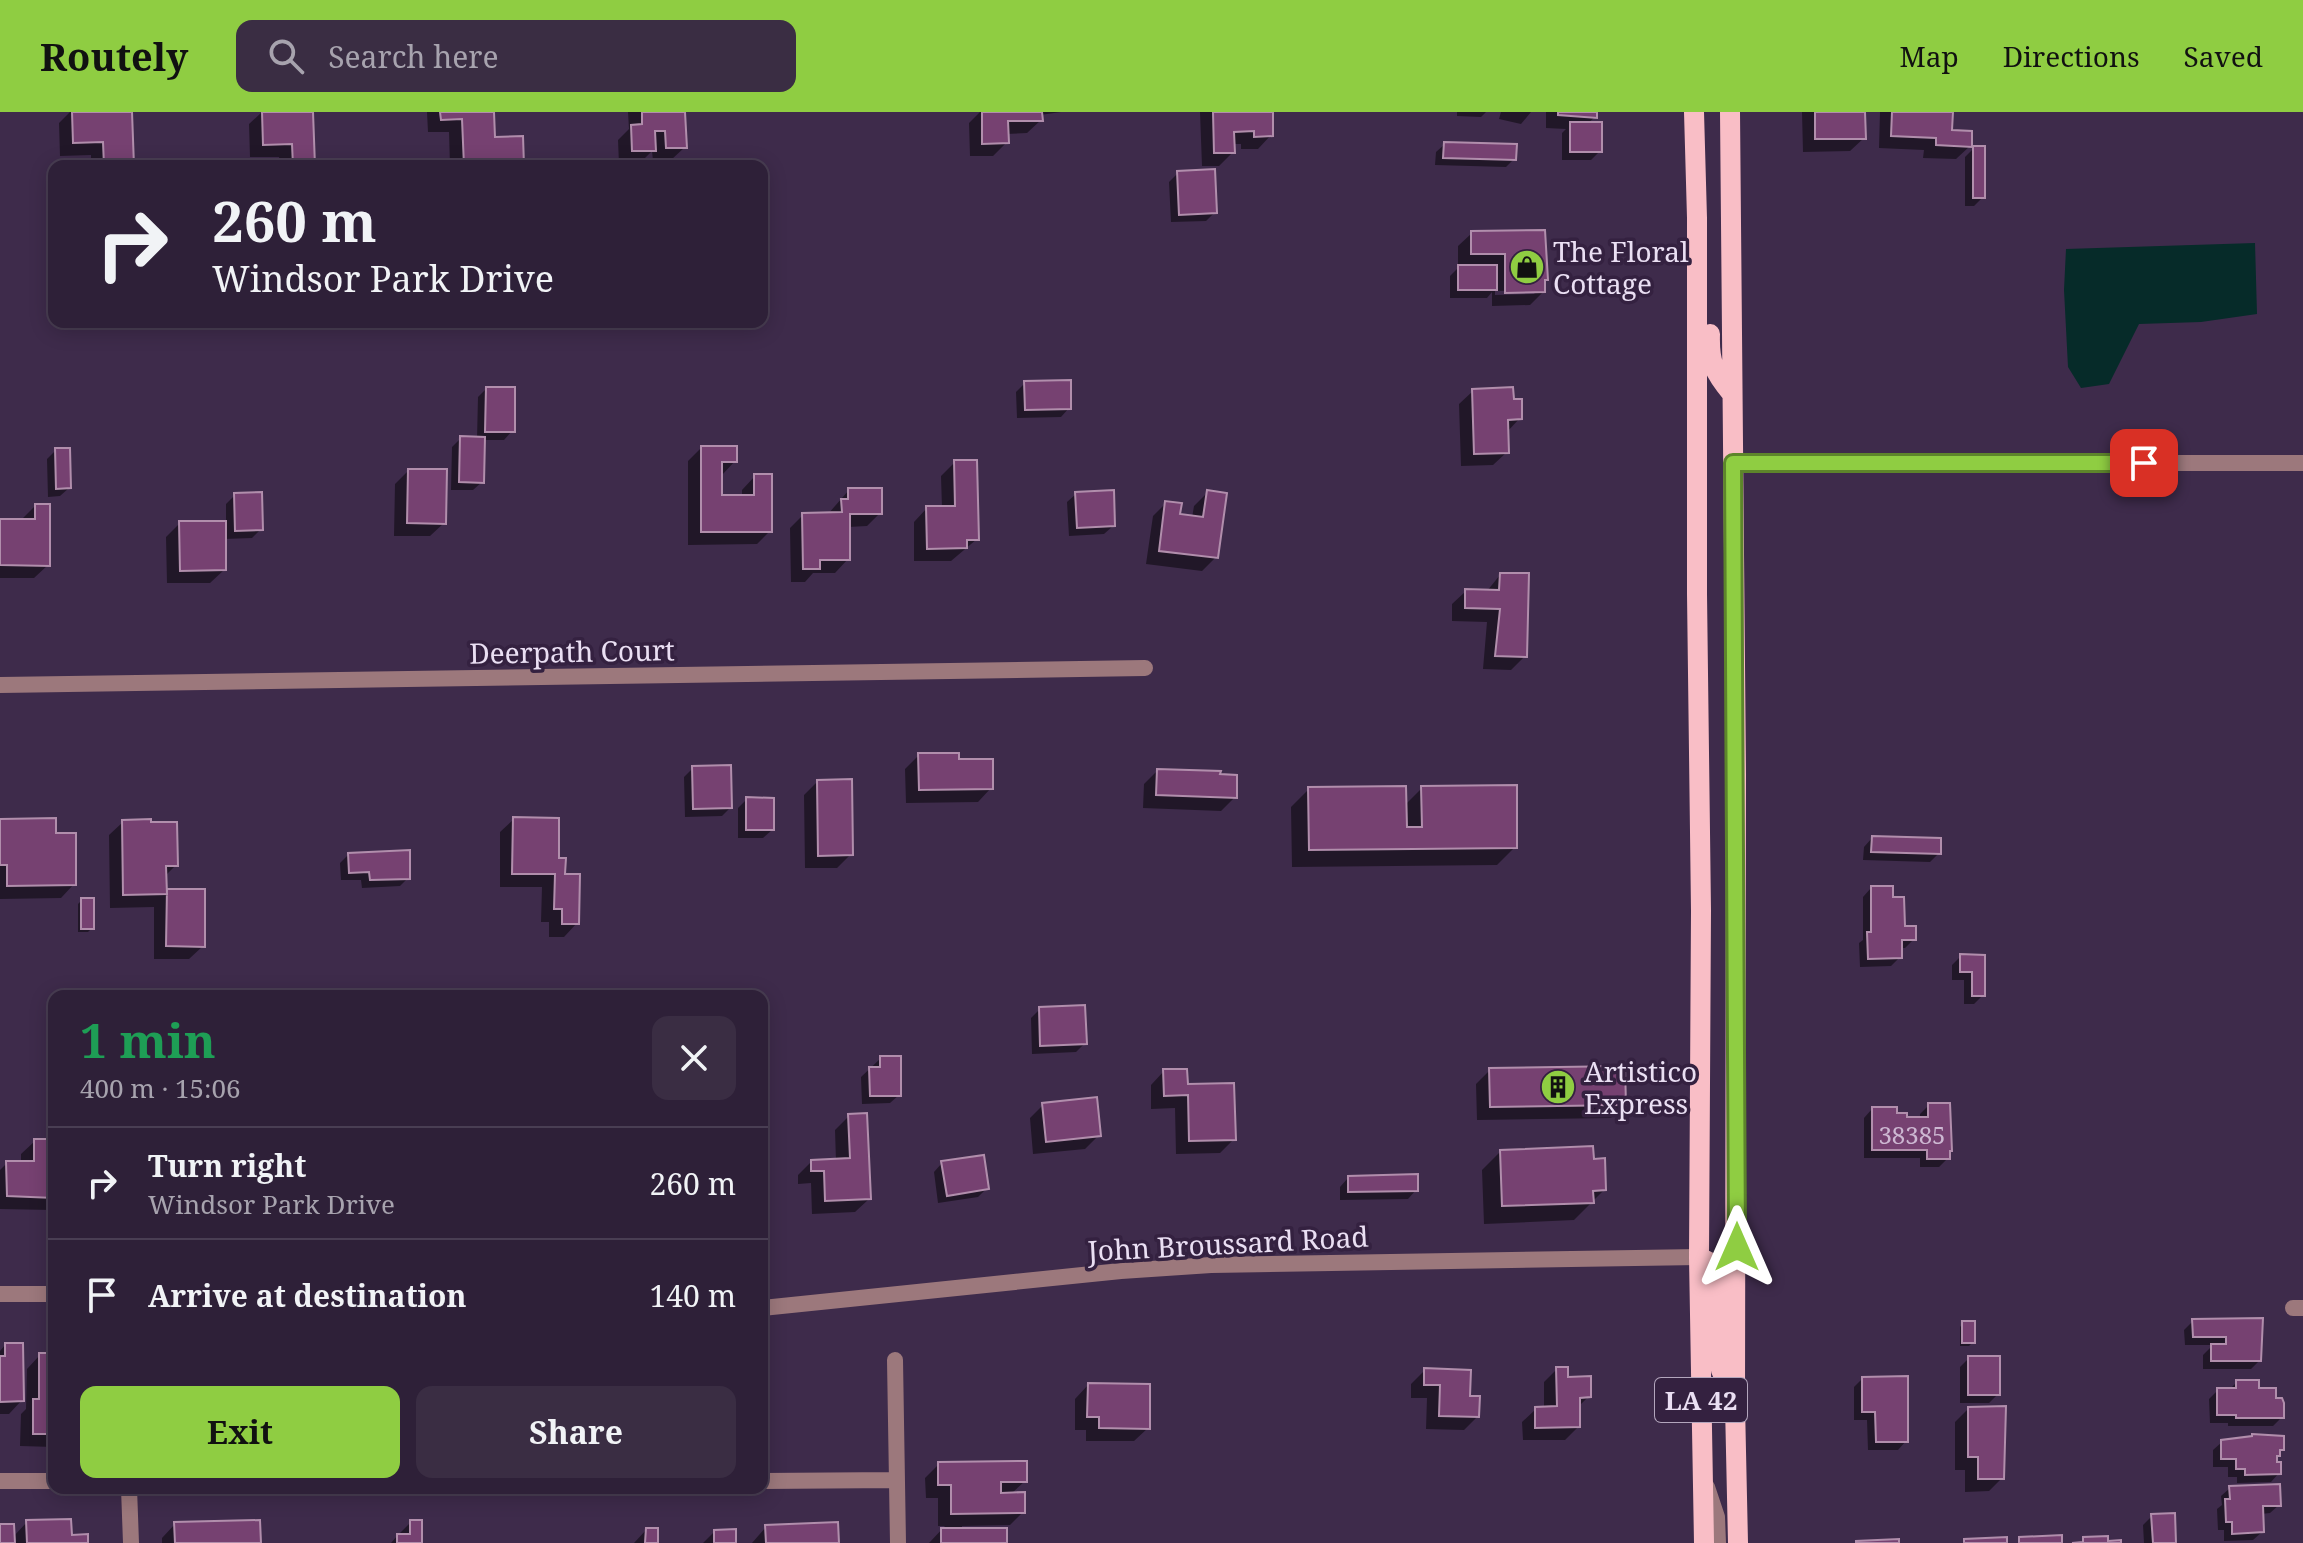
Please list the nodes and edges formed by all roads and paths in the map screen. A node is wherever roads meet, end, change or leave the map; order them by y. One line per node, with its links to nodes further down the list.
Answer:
1 (1694, 112): 3 (main road, LA 42)
2 (1730, 112): 4 (main road, LA 42)
3 (1697, 256): 4 (main road); 9 (main road, LA 42)
4 (1732, 394): 5 (main road, LA 42)
5 (1733, 463): 6 (street); 14 (main road, LA 42)
6 (2303, 463)
7 (1145, 668): 8 (street, Deerpath Court)
8 (0, 685)
9 (1699, 1257): 12 (street, John Broussard Road); 14 (main road); 15 (main road, LA 42)
10 (0, 1294): 11 (street)
11 (48, 1294)
12 (768, 1307)
13 (895, 1360): 16 (street)
14 (1735, 1405): 25 (main road, LA 42)
15 (1702, 1474): 23 (main road, LA 42); 24 (street)
16 (897, 1480): 19 (street); 22 (street)
17 (0, 1481): 18 (street)
18 (48, 1481)
19 (768, 1481)
20 (129, 1494): 21 (street)
21 (131, 1543)
22 (898, 1543)
23 (1704, 1543)
24 (1718, 1543)
25 (1738, 1543)

